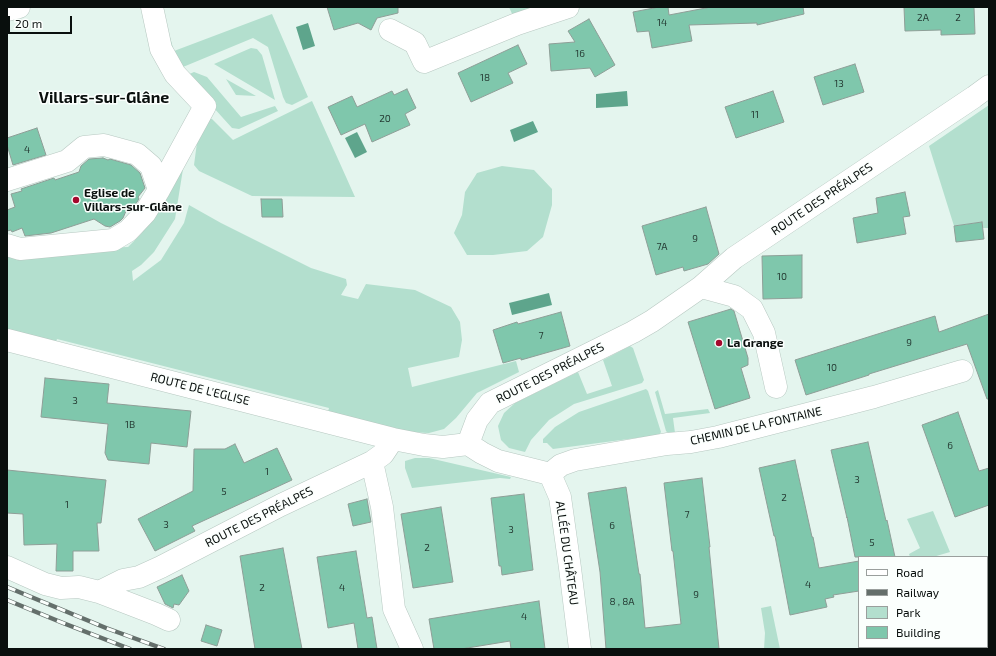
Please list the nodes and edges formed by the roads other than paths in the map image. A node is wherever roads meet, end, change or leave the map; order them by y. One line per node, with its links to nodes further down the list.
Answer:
1 (19, 7): 4 (street)
2 (152, 7): 8 (street)
3 (568, 7): 5 (street)
4 (7, 10)
5 (390, 30)
6 (989, 86): 10 (street, ROUTE DES PRÉALPES)
7 (7, 180): 8 (street)
8 (159, 190): 9 (street)
9 (7, 245)
10 (701, 287): 13 (street); 15 (street, ROUTE DES PRÉALPES)
11 (7, 340): 14 (street, ROUTE DE L'EGLISE)
12 (962, 370): 17 (street, CHEMIN DE LA FONTAINE)
13 (776, 388)
14 (393, 439): 15 (street); 16 (street, ROUTE DES PRÉALPES)
15 (468, 444): 17 (street)
16 (372, 462): 19 (street, ROUTE DES PRÉALPES); 21 (street)
17 (550, 474): 22 (street, ALLÉE DU CHÂTEAU)
18 (7, 567): 20 (street)
19 (139, 577): 20 (street, ROUTE DES PRÉALPES); 20 (street)
20 (99, 592)
21 (412, 649)
22 (580, 649)

